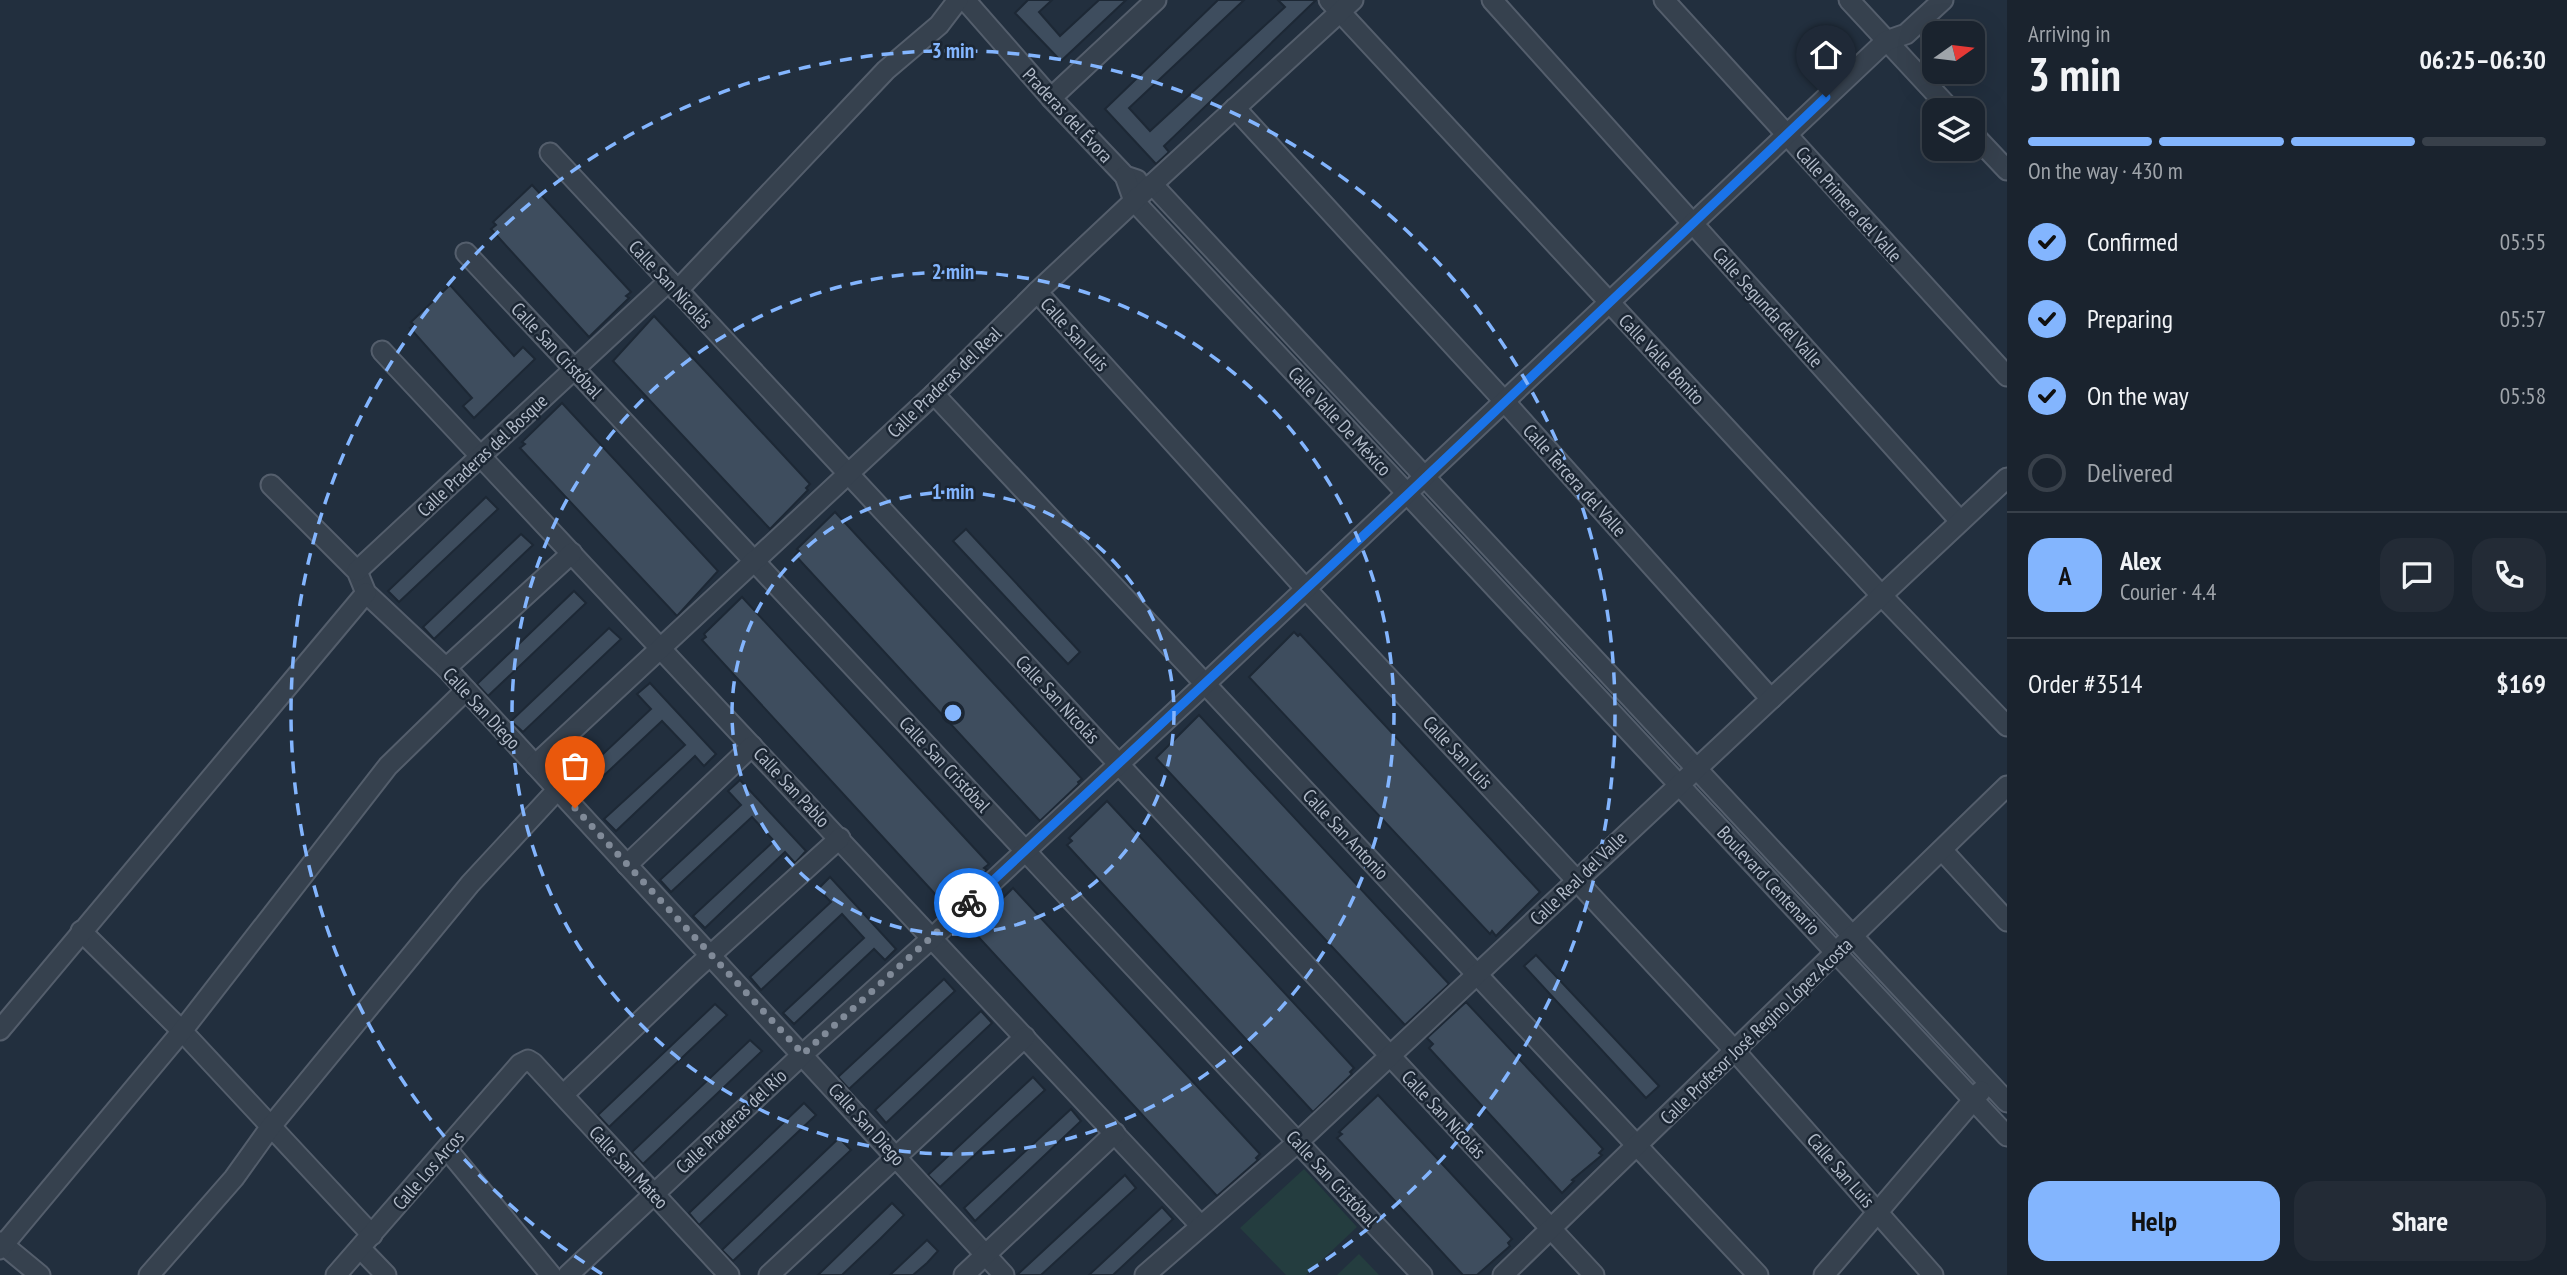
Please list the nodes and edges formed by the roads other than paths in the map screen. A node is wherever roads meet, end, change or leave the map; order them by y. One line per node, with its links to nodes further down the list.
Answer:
1 (958, 0): 22 (street, Calle Praderas del Bosque)
2 (965, 0): 10 (street, Praderas del Évora)
3 (1156, 0): 10 (street)
4 (1492, 0): 20 (street, Calle Segunda del Valle)
5 (1664, 0): 13 (street, Calle Primera del Valle)
6 (1849, 0): 9 (street)
7 (1943, 0): 9 (street, Calle Praderas del Río)
8 (1341, 4): 12 (street, Calle Praderas del Real); 24 (street, Calle Valle Bonito)
9 (1886, 40): 11 (street); 13 (street, Calle Praderas del Río)
10 (1051, 98): 17 (street, Praderas del Évora)
11 (1940, 98)
12 (1235, 108): 18 (street, Calle Praderas del Real); 29 (street, Calle Tercera del Valle)
13 (1787, 135): 20 (street, Calle Praderas del Río); 27 (street, Calle Primera del Valle)
14 (1985, 147): 16 (street)
15 (550, 153): 22 (street, Calle San Nicolás)
16 (2007, 170)
17 (1125, 177): 18 (street, Praderas del Évora); 19 (street, Calle Valle De México)
18 (1152, 184): 19 (street, Calle Praderas del Real); 32 (street, Calle Valle De México)
19 (1134, 201): 23 (street, Calle Praderas del Real); 35 (street, Calle Valle De México)
20 (1693, 224): 24 (street, Calle Praderas del Río); 36 (street, Calle Segunda del Valle)
21 (466, 253): 26 (street, Calle San Cristóbal)
22 (673, 286): 26 (street, Calle Praderas del Bosque); 31 (street, Calle San Nicolás)
23 (1037, 292): 28 (street, Calle Praderas del Real); 40 (street, Calle San Luis)
24 (1610, 302): 29 (street, Calle Praderas del Río); 42 (street, Calle Valle Bonito)
25 (382, 351): 30 (street, Calle San Pablo)
26 (575, 369): 30 (street, Calle Praderas del Bosque); 38 (street, Calle San Cristóbal)
27 (2007, 376)
28 (934, 394): 31 (street, Calle Praderas del Real); 45 (street, Calle San Antonio)
29 (1505, 402): 32 (street, Calle Praderas del Río); 47 (street, Calle Tercera del Valle)
30 (481, 456): 37 (street, Calle San Pablo); 39 (street, Calle Praderas del Bosque)
31 (848, 473): 38 (street, Calle Praderas del Real); 50 (street, Calle San Nicolás)
32 (1425, 477): 35 (street, Calle Praderas del Río); 52 (street, Calle Valle De México)
33 (2007, 478): 36 (street, Calle Real del Valle)
34 (271, 485): 39 (street, Calle San Diego)
35 (1408, 494): 40 (street, Calle Praderas del Río); 53 (street, Calle Valle De México)
36 (1960, 521): 42 (street, Calle Real del Valle)
37 (572, 553): 43 (street, Calle San Pablo); 44 (street)
38 (754, 561): 43 (street, Calle Praderas del Real); 58 (street, Calle San Cristóbal)
39 (357, 571): 41 (street, Calle San Diego)
40 (1305, 588): 45 (street, Calle Praderas del Río); 60 (street, Calle San Luis)
41 (366, 593): 44 (street, Calle San Diego); 62 (street)
42 (1881, 594): 47 (street, Calle Real del Valle); 48 (street, Calle Valle Bonito)
43 (661, 648): 49 (street, Calle San Pablo); 51 (street, Calle Praderas del Real)
44 (446, 668): 46 (street, Calle San Diego)
45 (1205, 684): 50 (street, Calle Praderas del Río); 67 (street, Calle San Antonio)
46 (466, 690): 51 (street, Calle San Diego); 69 (street)
47 (1771, 699): 52 (street, Calle Real del Valle)
48 (2007, 726)
49 (752, 746): 56 (street, Calle San Pablo); 59 (street)
50 (1119, 764): 58 (street, Calle Praderas del Río); 73 (street, Calle San Nicolás)
51 (536, 765): 55 (street, Calle San Diego)
52 (1695, 769): 53 (street, Calle Real del Valle); 63 (street, Boulevard Centenario)
53 (1678, 784): 60 (street, Calle Real del Valle); 65 (street, Boulevard Centenario)
54 (2007, 786): 57 (street, Calle Profesor José Regino López Acosta)
55 (558, 789): 59 (street, Calle San Diego); 79 (street)
56 (840, 838): 64 (street, Calle San Pablo); 66 (street)
57 (1942, 850): 61 (street); 63 (street, Calle Profesor José Regino López Acosta)
58 (1026, 851): 64 (street, Calle Praderas del Río); 82 (street, Calle San Cristóbal)
59 (627, 865): 66 (street, Calle San Diego)
60 (1576, 880): 67 (street, Calle Real del Valle); 71 (street, Calle San Luis)
61 (2007, 921)
62 (81, 931): 68 (street); 69 (street)
63 (1853, 937): 65 (street, Calle Profesor José Regino López Acosta); 75 (street, Boulevard Centenario)
64 (932, 938): 70 (street, Calle San Pablo); 72 (street, Calle Praderas del Río)
65 (1837, 953): 71 (street, Calle Profesor José Regino López Acosta); 77 (street, Boulevard Centenario)
66 (712, 956): 72 (street, Calle San Diego); 76 (street)
67 (1477, 975): 73 (street, Calle Real del Valle); 83 (street, Calle San Antonio)
68 (0, 1030)
69 (182, 1031): 79 (street); 91 (street)
70 (1026, 1037): 80 (street, Calle San Pablo); 85 (street)
71 (1735, 1051): 83 (street, Calle Profesor José Regino López Acosta); 87 (street, Calle San Luis)
72 (803, 1054): 85 (street, Calle San Diego); 86 (street, Calle Praderas del Río)
73 (1390, 1055): 82 (street, Calle Real del Valle); 89 (street, Calle San Nicolás)
74 (524, 1062): 76 (street, Calle San Mateo); 84 (street, Calle Los Arcos)
75 (1987, 1082): 77 (street); 78 (street, Boulevard Centenario)
76 (564, 1095): 86 (street, Calle San Mateo)
77 (1974, 1100): 81 (street, Boulevard Centenario); 87 (street)
78 (2007, 1102)
79 (272, 1125): 90 (street); 94 (street)
80 (1115, 1133): 88 (street, Calle San Pablo); 92 (street)
81 (2007, 1136)
82 (1298, 1142): 88 (street, Calle Real del Valle); 104 (street, Calle San Cristóbal)
83 (1637, 1146): 89 (street, Calle Profesor José Regino López Acosta); 107 (street, Calle San Antonio)
84 (447, 1149): 90 (street, Calle Los Arcos); 97 (street)
85 (896, 1157): 92 (street, Calle San Diego); 100 (street)
86 (654, 1194): 98 (street, Calle Praderas del Río); 99 (street, Calle San Mateo)
87 (1878, 1212): 108 (street); 109 (street, Calle San Luis)
88 (1200, 1225): 103 (street, Calle Real del Valle)
89 (1551, 1229): 105 (street, Calle Profesor José Regino López Acosta); 106 (street, Calle San Nicolás)
90 (366, 1241): 95 (street, Calle Los Arcos); 96 (street)
91 (1, 1246): 93 (street)
92 (986, 1255): 101 (street); 102 (street, Calle San Diego)
93 (40, 1275)
94 (149, 1275)
95 (336, 1275)
96 (386, 1275)
97 (551, 1275)
98 (568, 1275)
99 (729, 1275)
100 (769, 1275)
101 (964, 1275)
102 (1004, 1275)
103 (1145, 1275)
104 (1422, 1275)
105 (1503, 1275)
106 (1594, 1275)
107 (1758, 1275)
108 (1824, 1275)
109 (1933, 1275)

